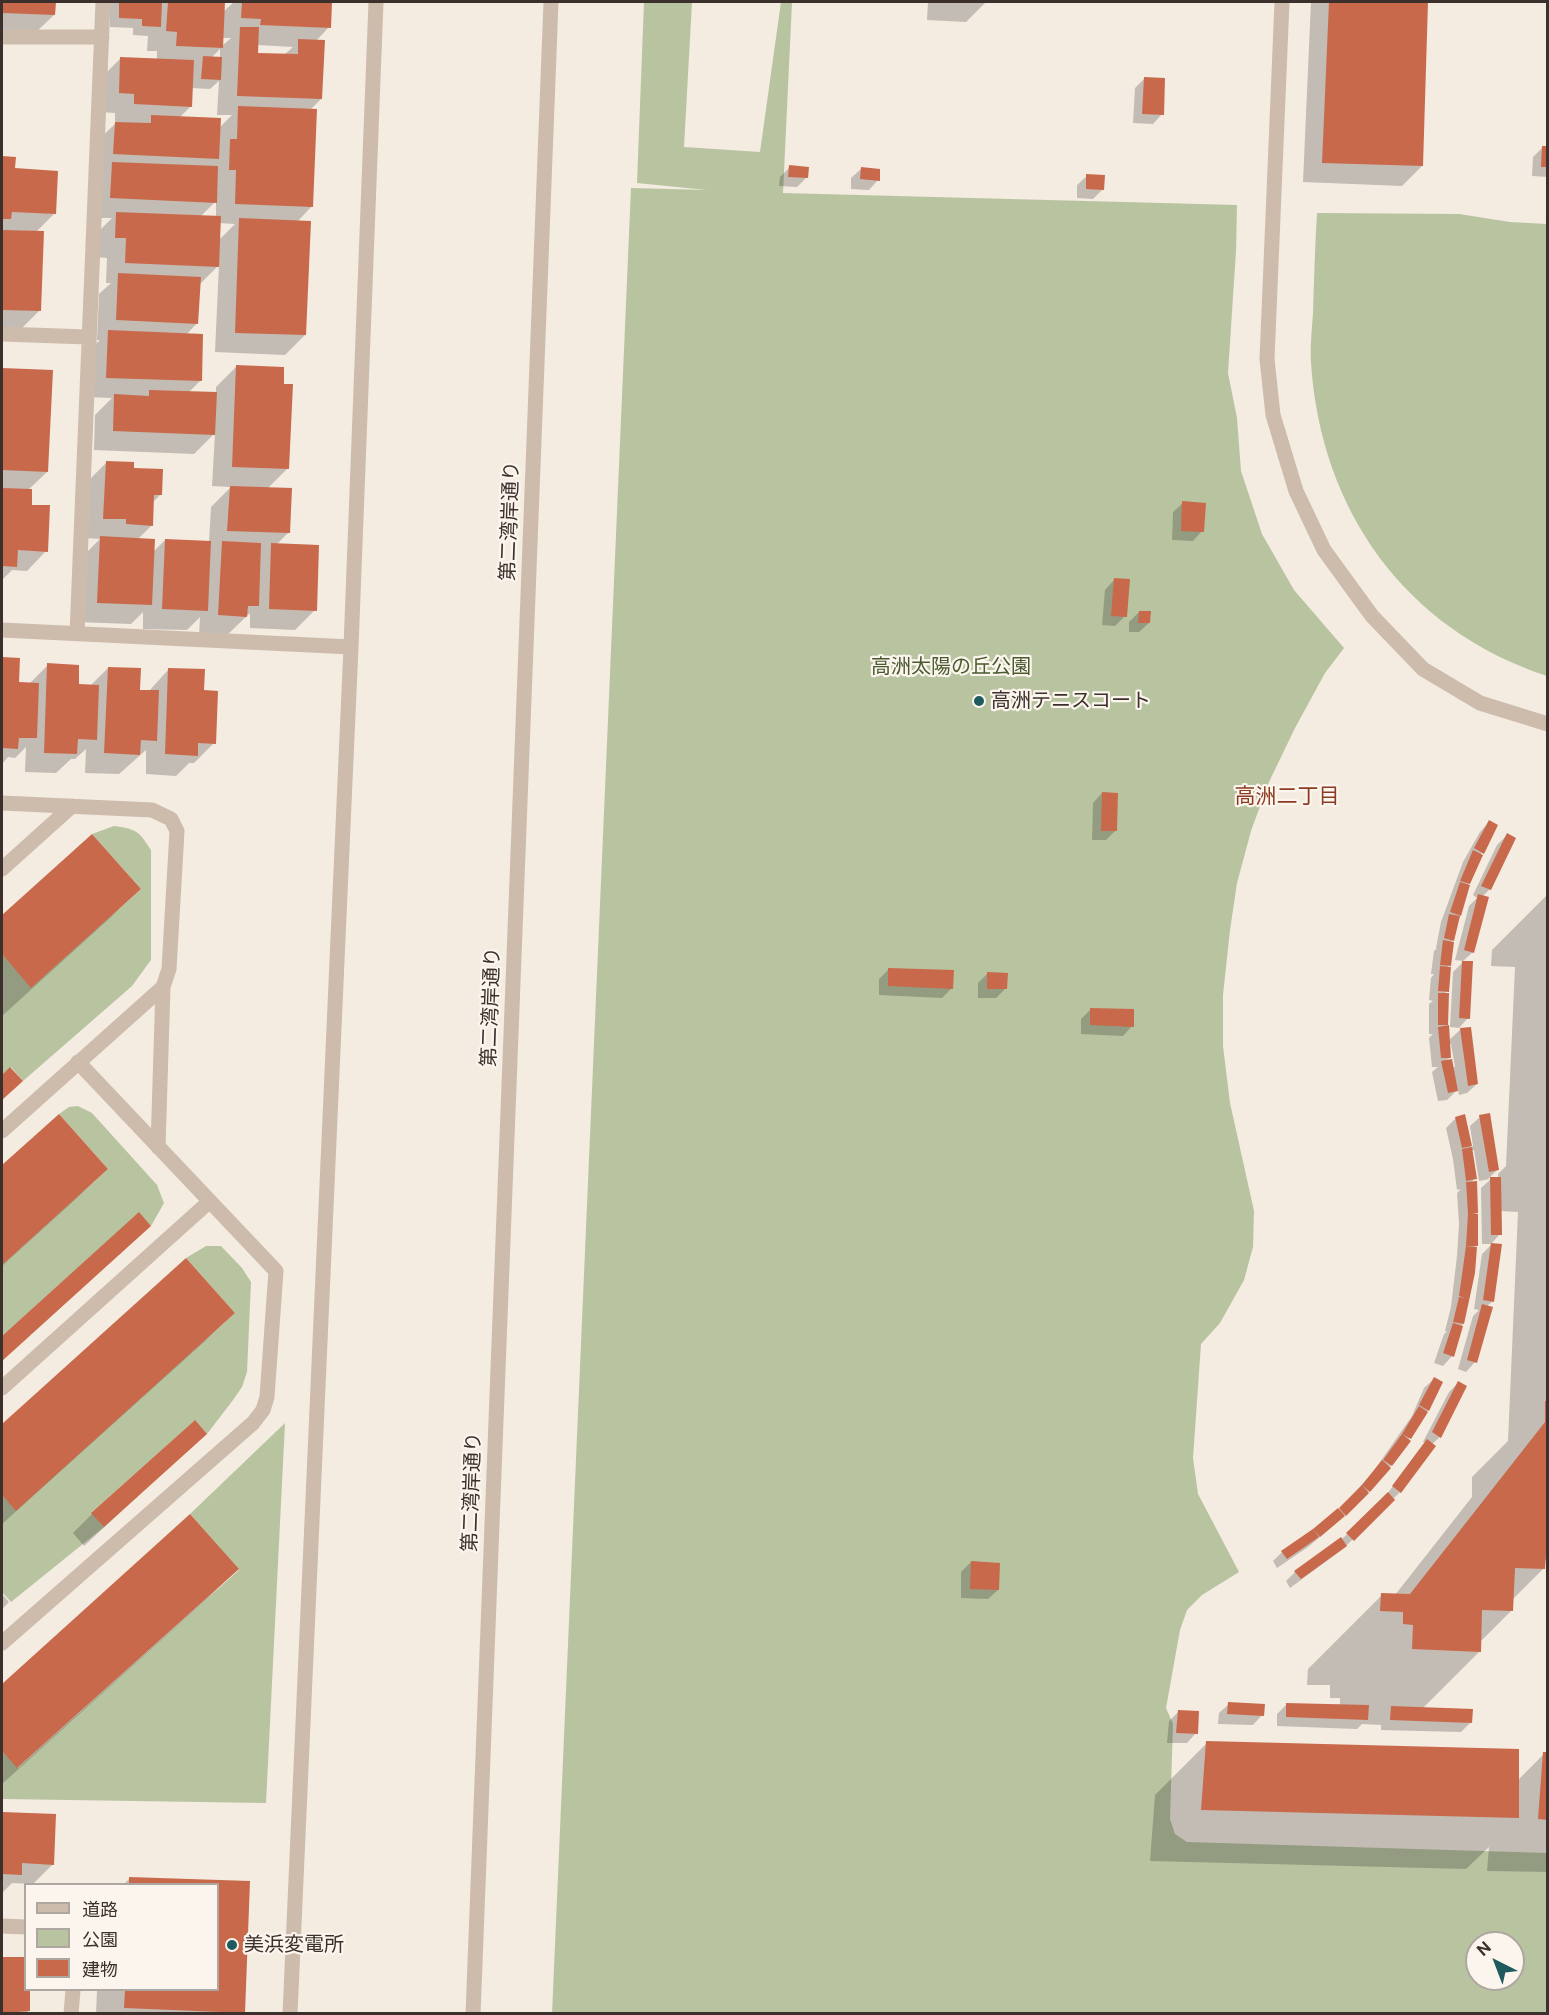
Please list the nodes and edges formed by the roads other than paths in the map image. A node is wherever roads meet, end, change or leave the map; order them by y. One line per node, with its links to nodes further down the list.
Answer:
1 (104, 2): 6 (street)
2 (376, 2): 11 (street)
3 (551, 2): 28 (street, 第二湾岸通り)
4 (1282, 2): 12 (street)
5 (2, 37): 6 (street)
6 (102, 37): 8 (street)
7 (2, 334): 8 (street)
8 (88, 338): 10 (street)
9 (2, 630): 10 (street)
10 (77, 634): 11 (street)
11 (351, 647): 27 (street)
12 (1548, 724)
13 (2, 803): 14 (street)
14 (72, 806): 15 (street); 16 (street)
15 (2, 869)
16 (163, 987): 17 (street); 19 (street)
17 (78, 1062): 18 (street); 19 (street)
18 (2, 1131)
19 (158, 1147): 20 (street)
20 (210, 1201): 21 (street); 22 (street)
21 (2, 1388)
22 (2, 1643)
23 (2, 1926): 24 (street)
24 (24, 1927)
25 (73, 1991): 26 (street)
26 (71, 2013)
27 (290, 2013)
28 (473, 2013)

